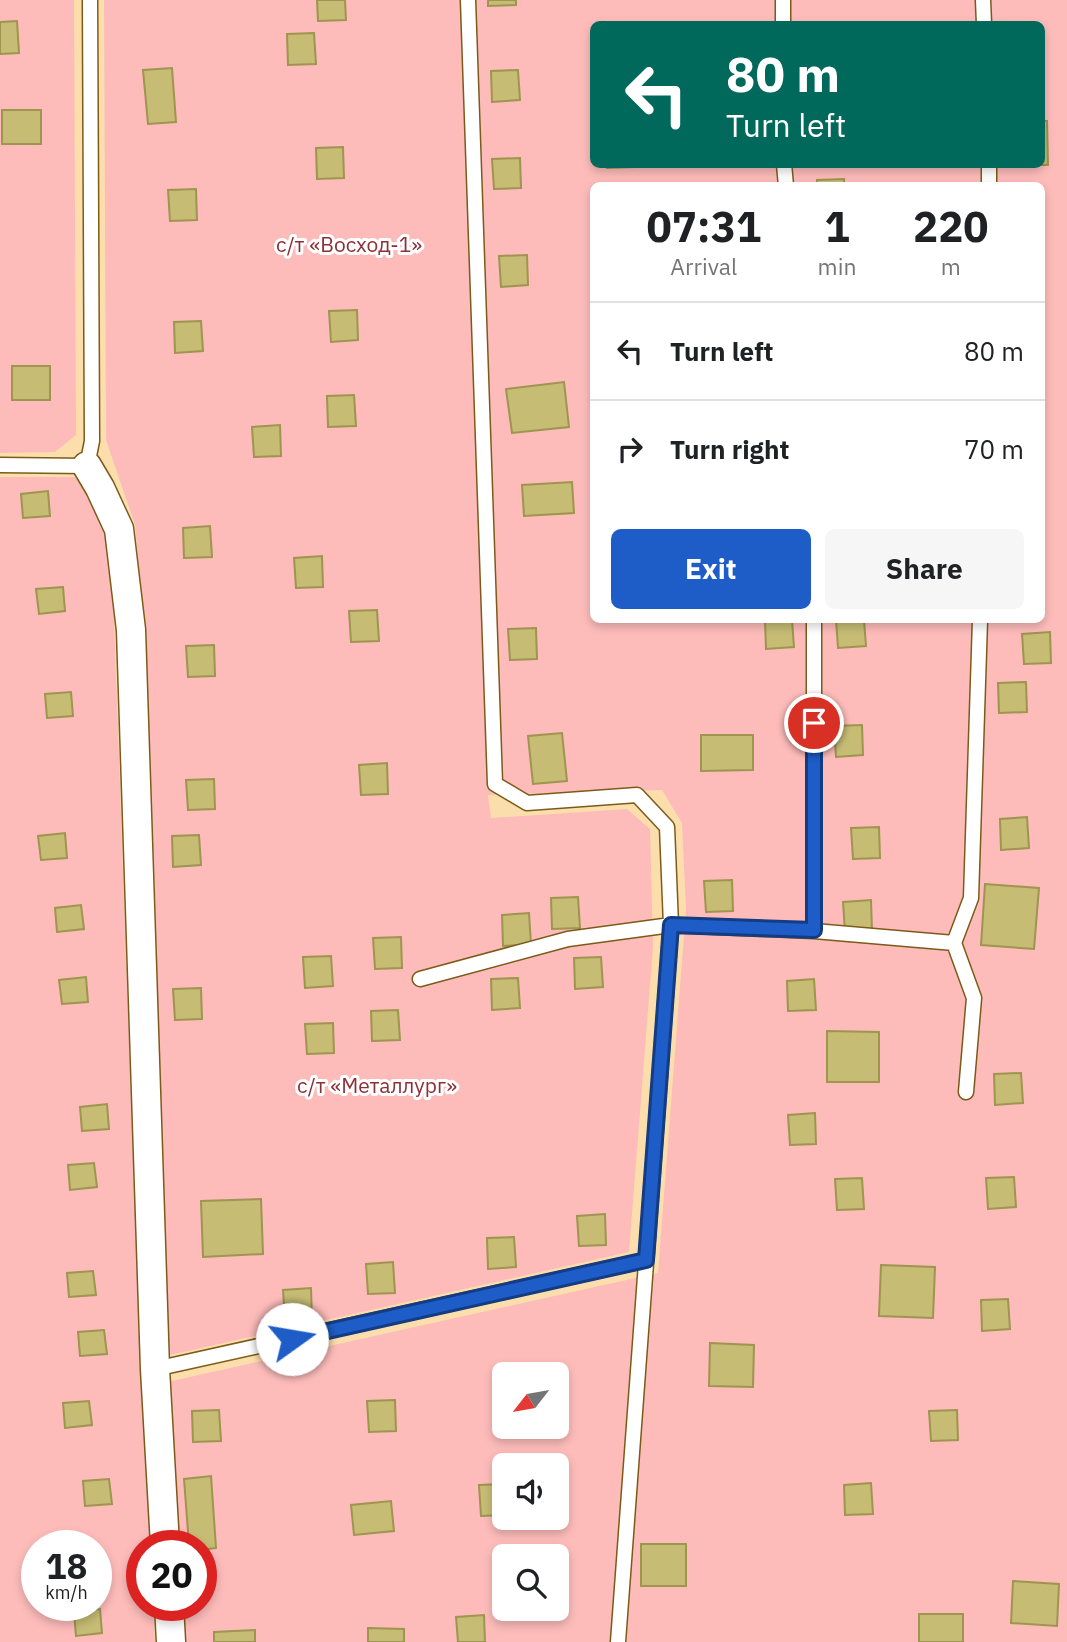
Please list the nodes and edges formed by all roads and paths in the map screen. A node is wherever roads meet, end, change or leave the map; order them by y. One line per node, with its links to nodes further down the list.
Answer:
1 (90, 0): 8 (lane)
2 (468, 0): 11 (lane)
3 (783, 0): 5 (lane)
4 (983, 0): 6 (lane)
5 (783, 21)
6 (984, 21)
7 (0, 465): 8 (lane)
8 (87, 466): 17 (street)
9 (814, 623): 12 (lane)
10 (980, 623): 13 (lane)
11 (671, 925): 12 (lane); 14 (lane); 16 (lane)
12 (814, 930): 13 (lane)
13 (954, 943): 15 (lane)
14 (420, 979)
15 (966, 1092)
16 (646, 1260): 17 (lane); 21 (lane)
17 (155, 1370): 18 (street)
18 (164, 1530)
19 (170, 1621): 20 (street)
20 (171, 1642)
21 (618, 1642)

